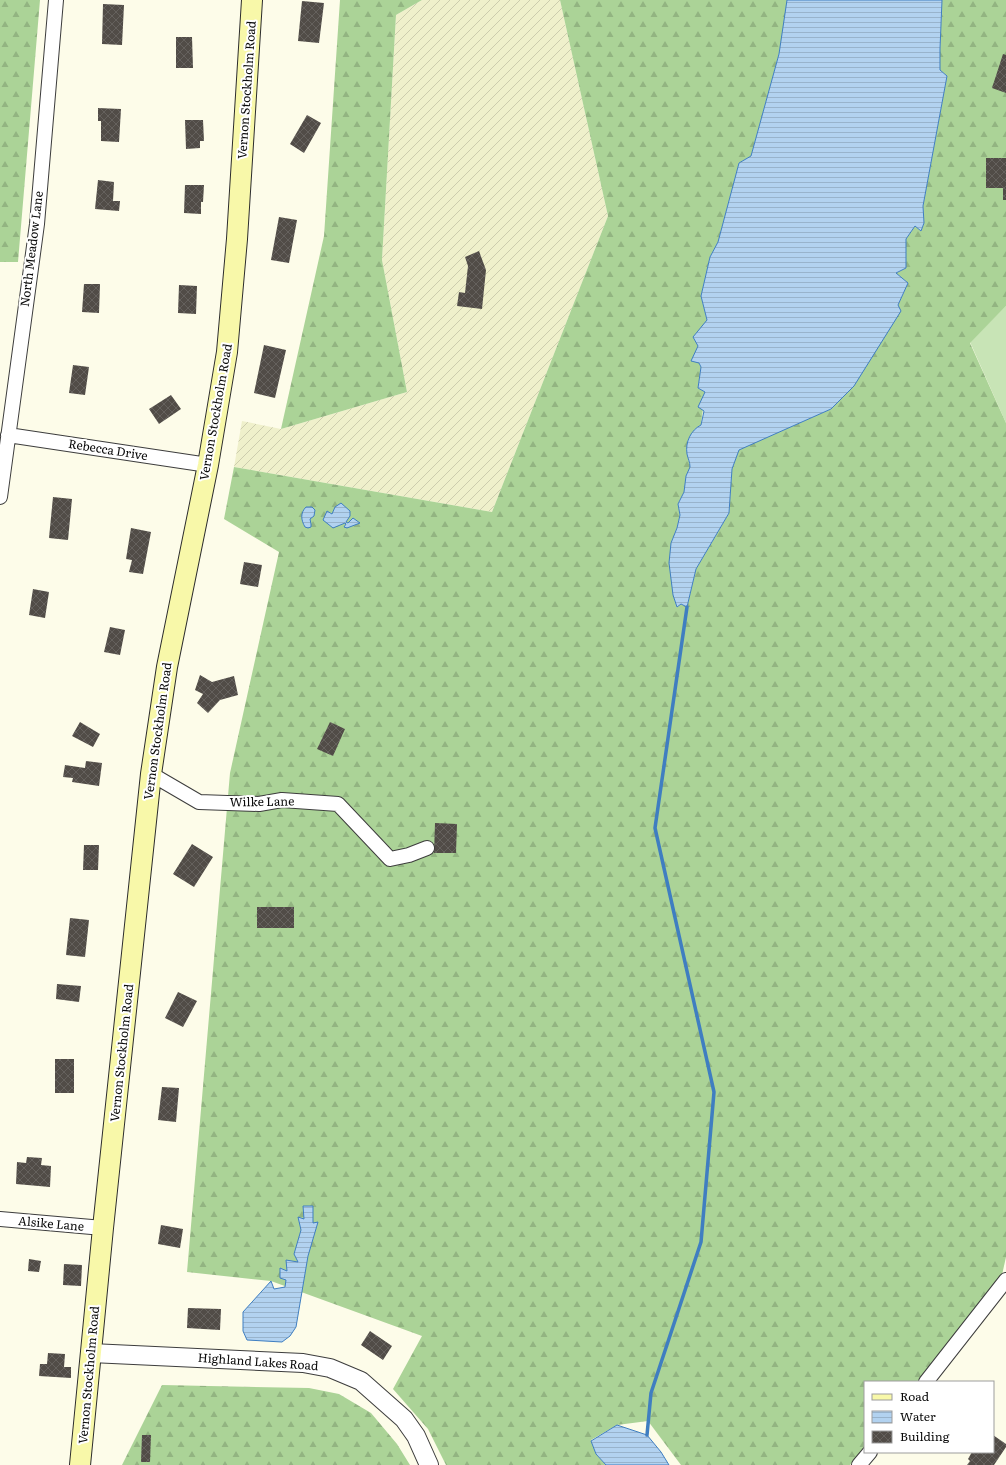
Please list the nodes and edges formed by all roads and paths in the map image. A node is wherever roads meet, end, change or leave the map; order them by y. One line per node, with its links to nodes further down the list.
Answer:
1 (56, 0): 3 (street, North Meadow Lane)
2 (252, 0): 4 (main road, Vernon Stockholm Road)
3 (8, 434): 4 (street, Rebecca Drive); 5 (street, North Meadow Lane)
4 (208, 465): 6 (main road, Vernon Stockholm Road)
5 (0, 497)
6 (151, 774): 7 (street, Wilke Lane); 9 (main road, Vernon Stockholm Road)
7 (427, 848)
8 (0, 1219): 9 (street, Alsike Lane)
9 (103, 1228): 11 (main road, Vernon Stockholm Road)
10 (1006, 1280): 12 (street)
11 (91, 1353): 14 (main road, Vernon Stockholm Road); 15 (street, Highland Lakes Road)
12 (927, 1381)
13 (869, 1453): 16 (street)
14 (80, 1465)
15 (430, 1465)
16 (859, 1465)

